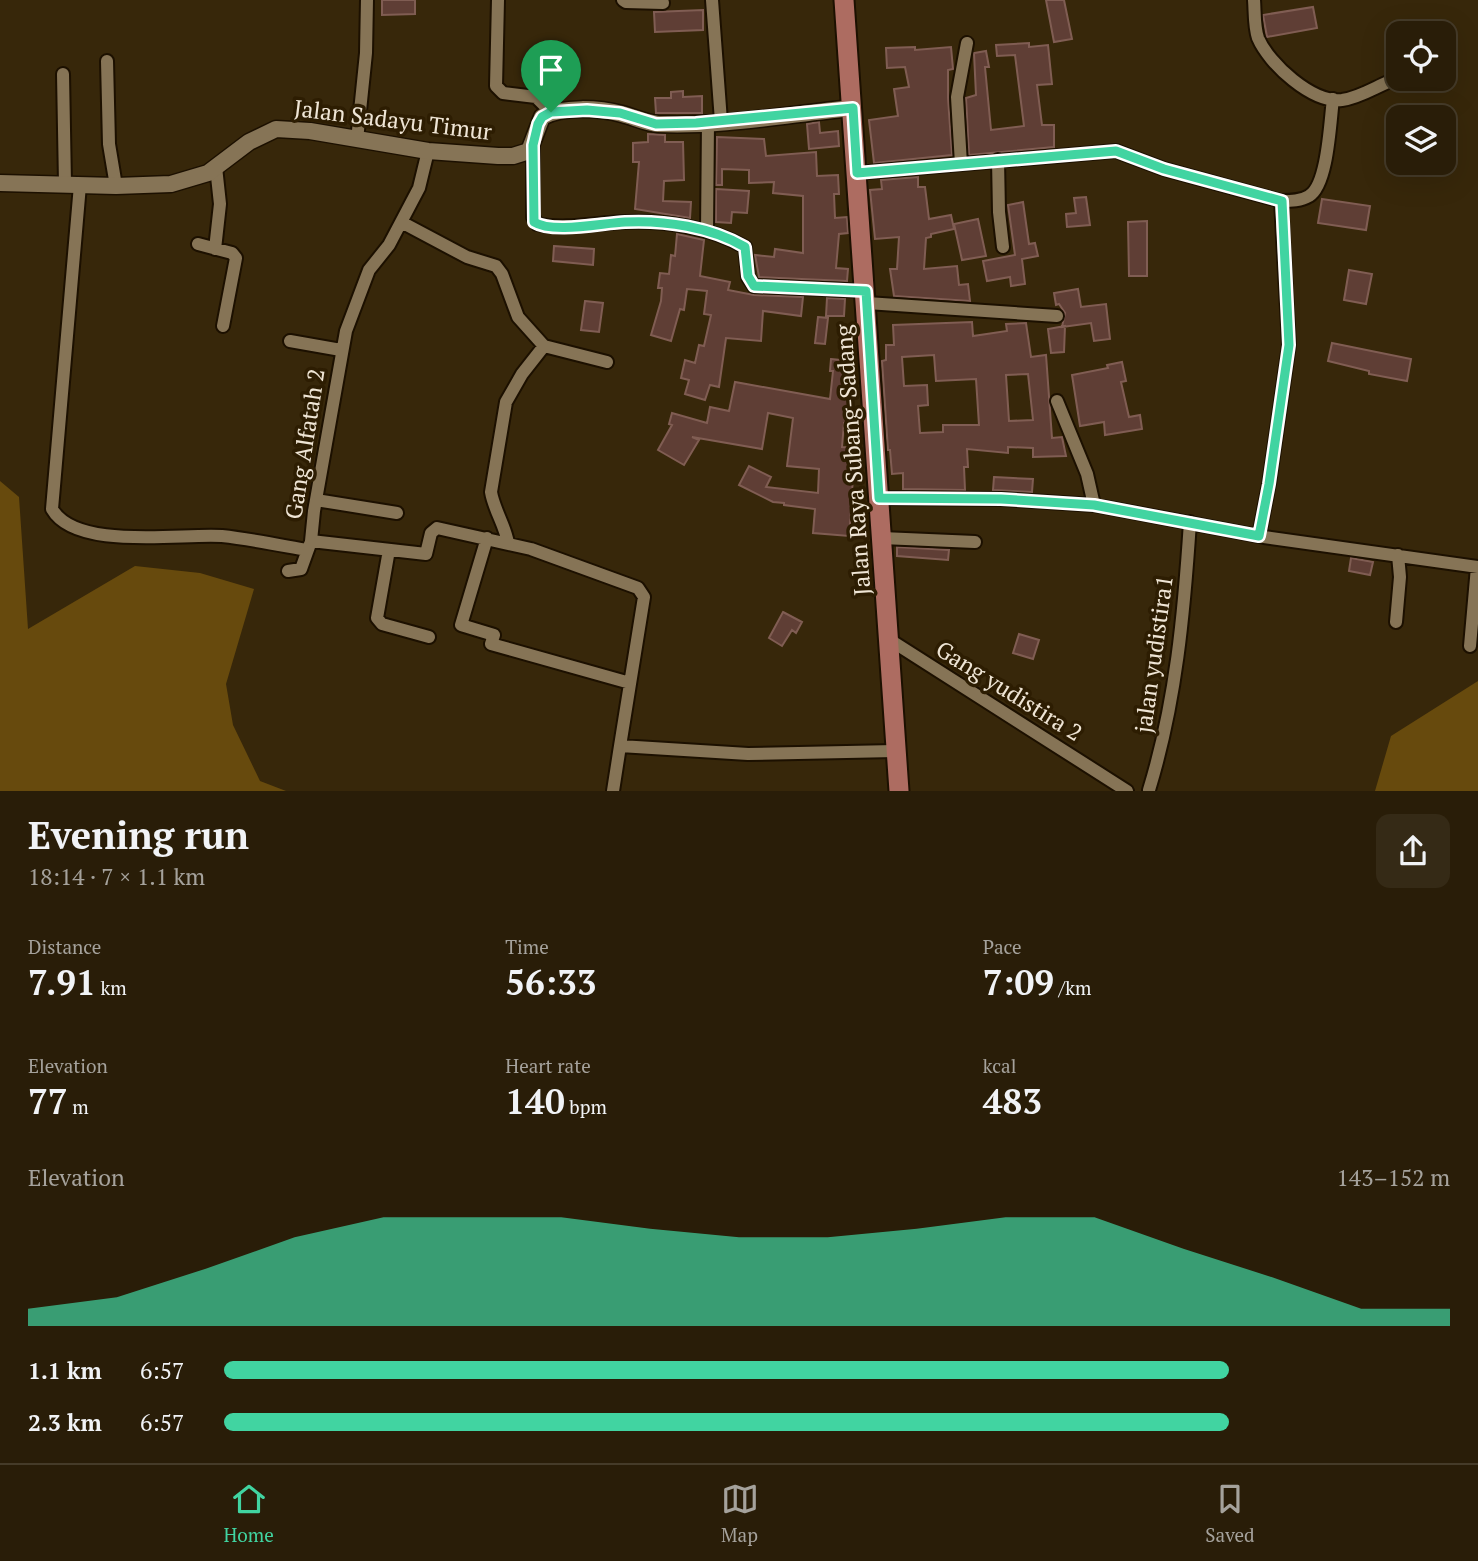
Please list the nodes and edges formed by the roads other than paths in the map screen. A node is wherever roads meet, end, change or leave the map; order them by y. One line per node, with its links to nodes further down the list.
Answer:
1 (367, 0): 16 (street)
2 (499, 0): 14 (street)
3 (623, 0): 4 (street)
4 (662, 0)
5 (712, 0): 15 (street)
6 (844, 0): 13 (main road, Jalan Raya Subang-Sadang)
7 (1254, 0): 12 (street)
8 (967, 43): 20 (street)
9 (107, 61): 25 (street)
10 (63, 74): 24 (street)
11 (1386, 83): 12 (street)
12 (1333, 99): 26 (street)
13 (853, 108): 15 (street); 22 (main road, Jalan Raya Subang-Sadang)
14 (551, 112): 15 (street); 17 (street)
15 (715, 122): 28 (street)
16 (357, 140): 18 (street, Jalan Sadayu Timur); 21 (street, Jalan Sadayu Timur)
17 (533, 145): 18 (street, Jalan Sadayu Timur); 28 (street)
18 (428, 151): 27 (street, Gang Alfatah 2)
19 (998, 160): 20 (street); 26 (street); 30 (street)
20 (961, 164): 22 (street)
21 (216, 167): 25 (street, Jalan Sadayu Timur); 31 (street)
22 (857, 173): 32 (main road, Jalan Raya Subang-Sadang)
23 (0, 183): 24 (street, Jalan Sadayu Timur)
24 (73, 185): 25 (street, Jalan Sadayu Timur); 50 (street)
25 (116, 186)
26 (1282, 201): 45 (street)
27 (403, 223): 36 (street); 37 (street, Gang Alfatah 2)
28 (707, 231): 32 (street)
29 (198, 244): 31 (street)
30 (1003, 247)
31 (215, 249): 34 (street)
32 (866, 297): 33 (street); 40 (main road, Jalan Raya Subang-Sadang)
33 (1057, 316)
34 (223, 326)
35 (290, 341): 37 (street)
36 (544, 346): 38 (street); 49 (street)
37 (341, 350): 41 (street, Gang Alfatah 2)
38 (607, 362)
39 (1057, 401): 42 (street)
40 (879, 498): 42 (street); 47 (main road, Jalan Raya Subang-Sadang)
41 (316, 500): 43 (street); 50 (street, Gang Alfatah 2)
42 (1094, 505): 44 (street)
43 (397, 513)
44 (1190, 522): 45 (street); 65 (street, jalan yudistira1)
45 (1259, 536): 52 (street)
46 (487, 538): 49 (street, Gang Alfatah 2); 51 (street, Gang Alfatah 2); 59 (street)
47 (882, 538): 48 (street); 57 (main road, Jalan Raya Subang-Sadang)
48 (975, 541)
49 (508, 543): 59 (street, Gang Alfatah 2)
50 (309, 546): 51 (street, Gang Alfatah 2); 54 (street)
51 (388, 550): 56 (street)
52 (1398, 555): 53 (street); 55 (street)
53 (1478, 567): 58 (street)
54 (288, 571)
55 (1396, 622)
56 (429, 637)
57 (890, 640): 61 (main road, Jalan Raya Subang-Sadang); 62 (street, Gang yudistira 2)
58 (1470, 646)
59 (630, 683): 60 (street)
60 (620, 746): 61 (street); 63 (street)
61 (895, 751): 64 (main road, Jalan Raya Subang-Sadang)
62 (1116, 786)
63 (613, 791)
64 (899, 791)
65 (1148, 791)

